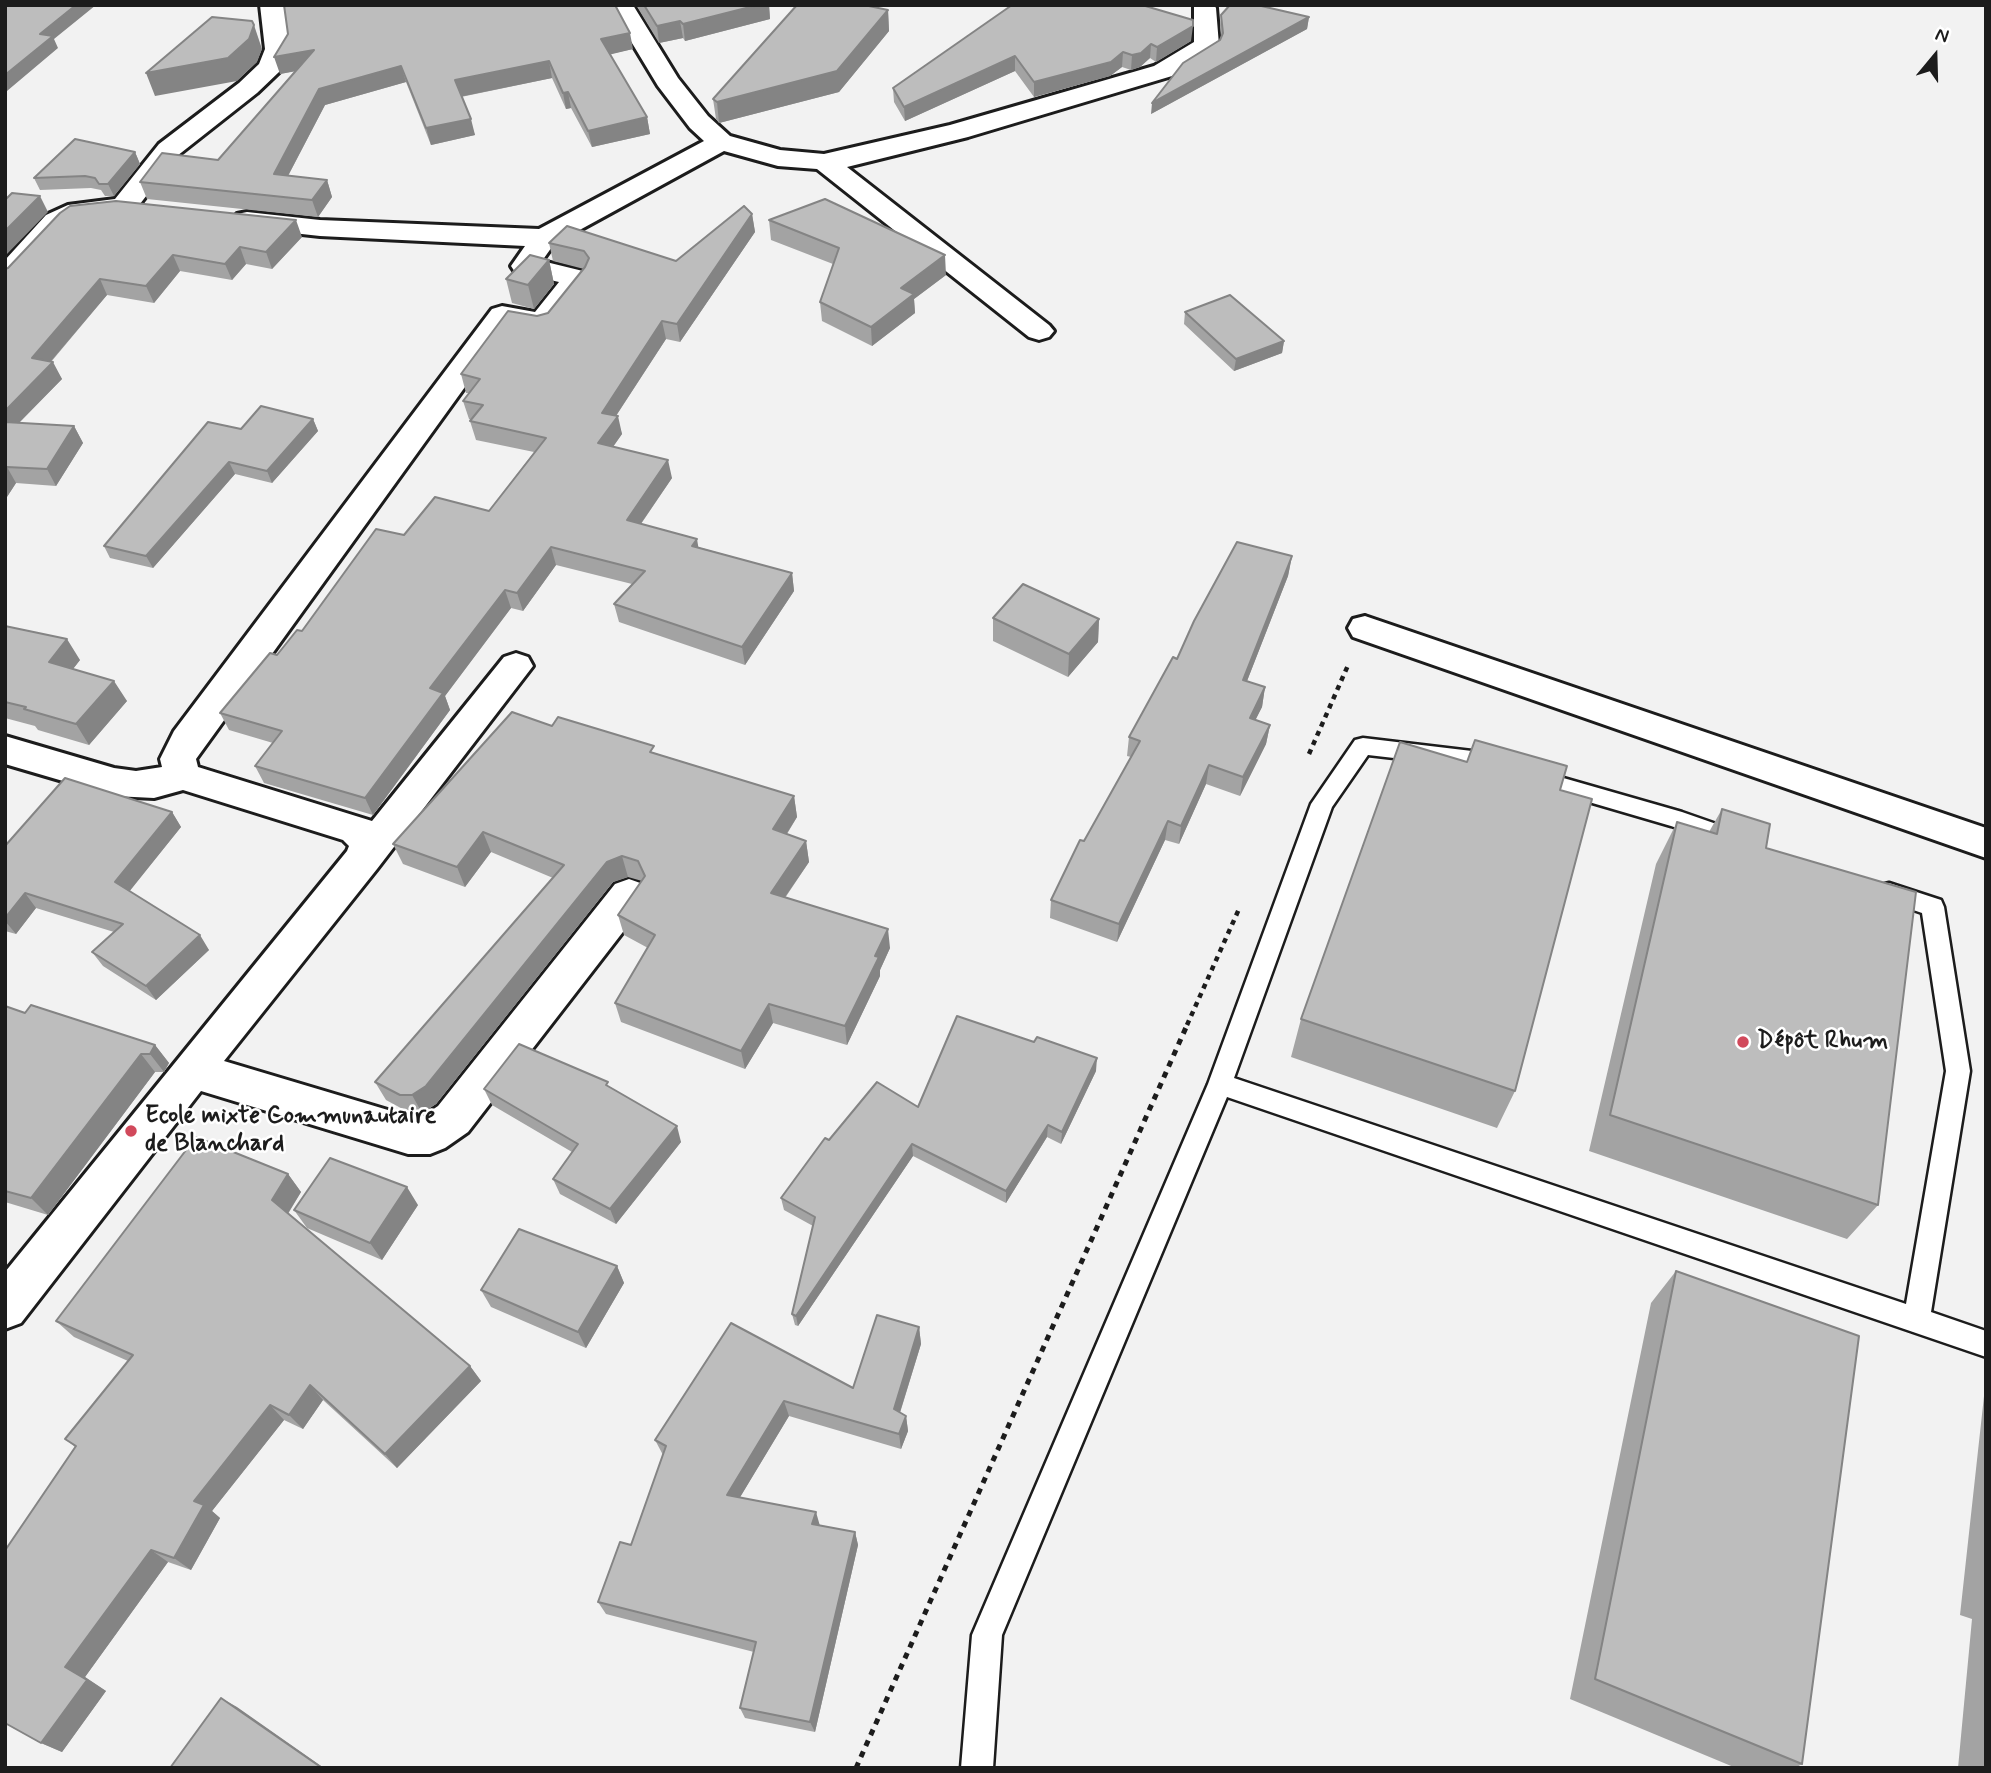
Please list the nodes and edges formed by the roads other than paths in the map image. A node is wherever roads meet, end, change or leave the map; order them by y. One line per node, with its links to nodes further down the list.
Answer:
1 (272, 5): 7 (street)
2 (621, 5): 4 (street)
3 (1204, 8): 5 (street)
4 (721, 142): 5 (street); 9 (street)
5 (824, 162): 11 (street)
6 (40, 201): 7 (street)
7 (135, 204): 10 (street)
8 (215, 217): 9 (street)
9 (544, 238): 15 (street)
10 (5, 277)
11 (1039, 331)
12 (1365, 628): 16 (street)
13 (516, 666): 18 (street)
14 (5, 750): 15 (street)
15 (183, 776): 18 (street)
16 (1986, 843)
17 (1764, 849): 22 (lane)
18 (364, 858): 21 (street)
19 (1868, 885): 24 (lane)
20 (629, 895): 21 (street)
21 (192, 1070): 23 (street)
22 (1220, 1084): 24 (lane); 26 (lane)
23 (5, 1308)
24 (1916, 1321): 25 (lane)
25 (1986, 1344)
26 (976, 1768)

